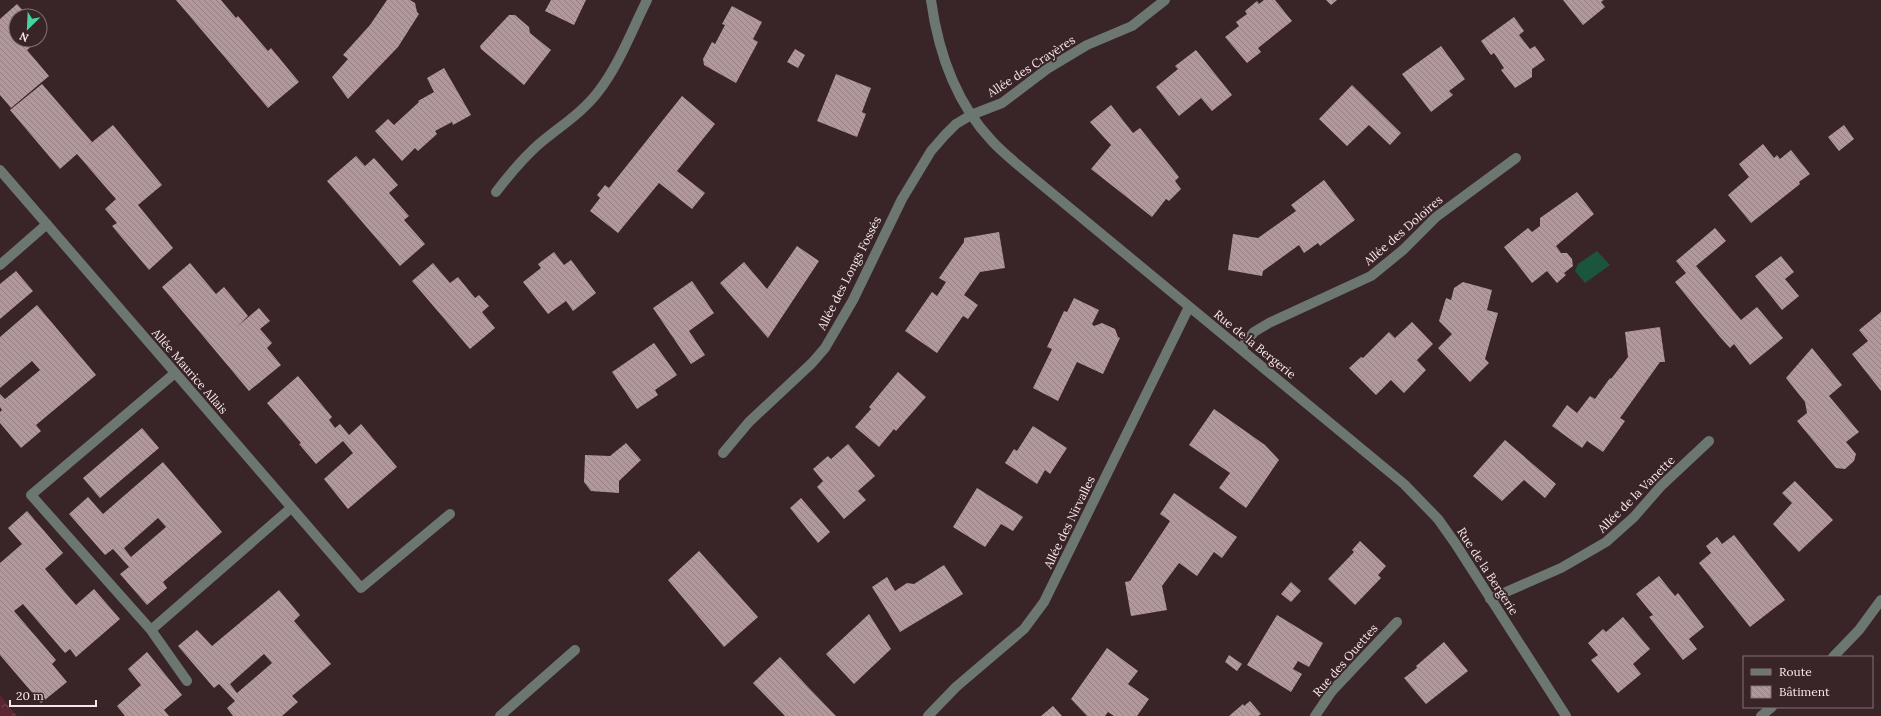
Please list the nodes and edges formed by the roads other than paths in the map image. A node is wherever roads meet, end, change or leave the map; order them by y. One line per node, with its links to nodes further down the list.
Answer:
1 (647, 0): 7 (street)
2 (931, 0): 4 (street, Rue de la Bergerie)
3 (1164, 0): 4 (street, Allée des Crayères)
4 (971, 115): 10 (street, Rue de la Bergerie); 14 (street, Allée des Longs Fossés)
5 (1516, 158): 11 (street, Allée des Doloires)
6 (0, 170): 8 (street, Allée Maurice Allais)
7 (496, 192)
8 (46, 224): 9 (street); 12 (street, Allée Maurice Allais)
9 (0, 265)
10 (1189, 307): 11 (street, Rue de la Bergerie); 26 (street, Allée des Nirvalles)
11 (1241, 348): 17 (street, Rue de la Bergerie)
12 (175, 373): 15 (street, Allée Maurice Allais); 20 (street)
13 (1710, 441): 17 (street, Allée de la Vanette)
14 (723, 453)
15 (291, 508): 16 (street, Allée Maurice Allais); 20 (street)
16 (450, 514)
17 (1490, 599): 28 (street, Rue de la Bergerie)
18 (1881, 600): 22 (street)
19 (1397, 622): 27 (street, Rue des Ouettes)
20 (151, 630): 23 (street)
21 (575, 650): 25 (street)
22 (1835, 656)
23 (187, 681)
24 (1771, 708): 29 (street)
25 (500, 716)
26 (928, 716)
27 (1315, 716)
28 (1566, 716)
29 (1761, 716)

